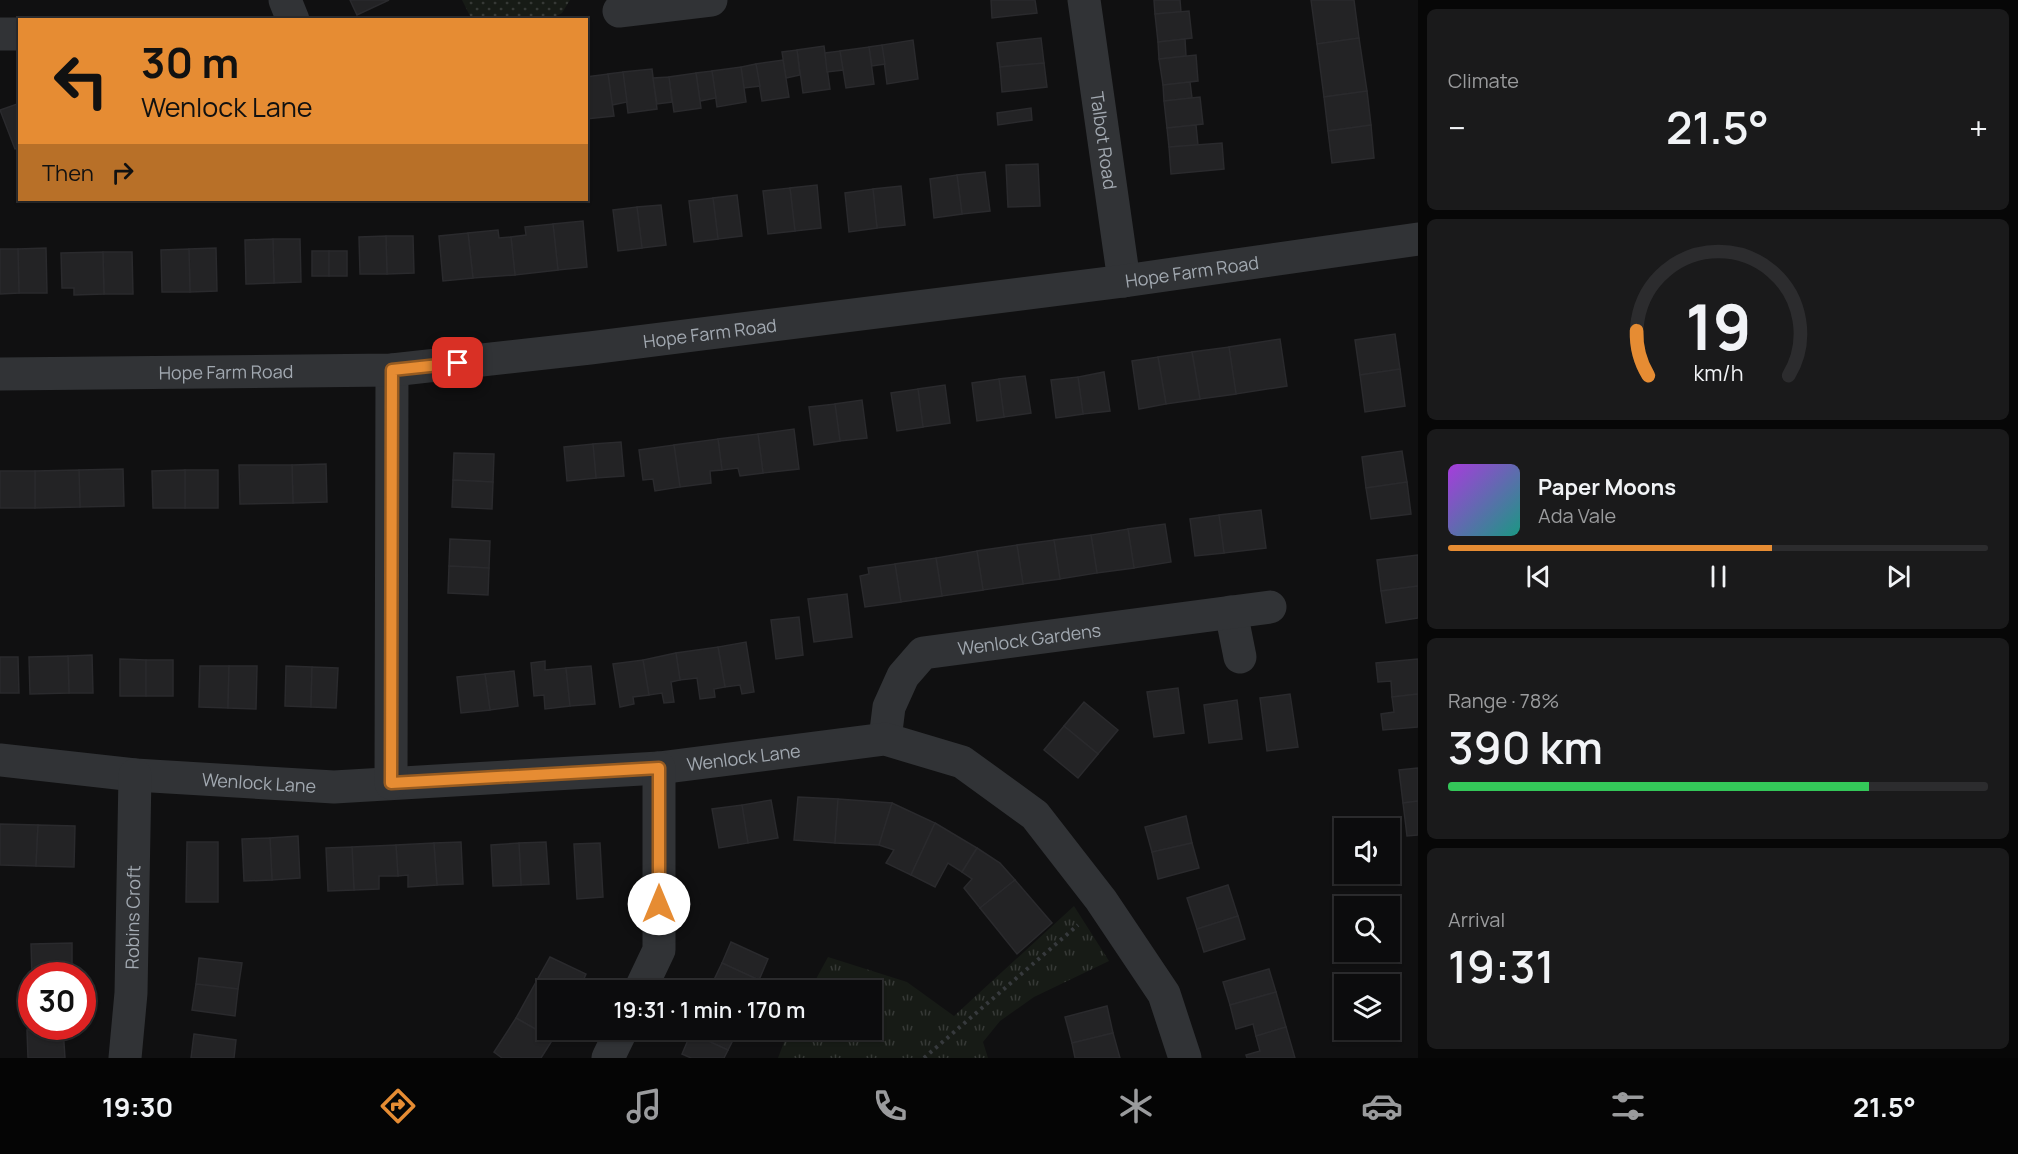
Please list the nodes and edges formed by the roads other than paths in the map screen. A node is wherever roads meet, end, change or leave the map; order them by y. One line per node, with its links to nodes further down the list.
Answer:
1 (285, 0): 5 (street)
2 (711, 0): 4 (street)
3 (1084, 0): 9 (street, Talbot Road)
4 (619, 11)
5 (292, 18)
6 (0, 34): 7 (street)
7 (18, 34)
8 (1418, 239): 9 (street, Hope Farm Road)
9 (1124, 281): 10 (street, Hope Farm Road)
10 (392, 370): 11 (street, Hope Farm Road); 19 (street)
11 (0, 374)
12 (1270, 607): 13 (street, Wenlock Gardens)
13 (1231, 612): 14 (street); 15 (street, Wenlock Gardens)
14 (1240, 657)
15 (885, 739): 17 (street, Wenlock Lane); 24 (street, Wenlock Lane)
16 (0, 760): 18 (street, Wenlock Lane)
17 (659, 768): 19 (street, Wenlock Lane); 20 (street)
18 (135, 775): 19 (street, Wenlock Lane); 22 (street, Robins Croft)
19 (391, 783)
20 (645, 980)
21 (617, 1040): 23 (street)
22 (125, 1058)
23 (608, 1058)
24 (1185, 1058)

